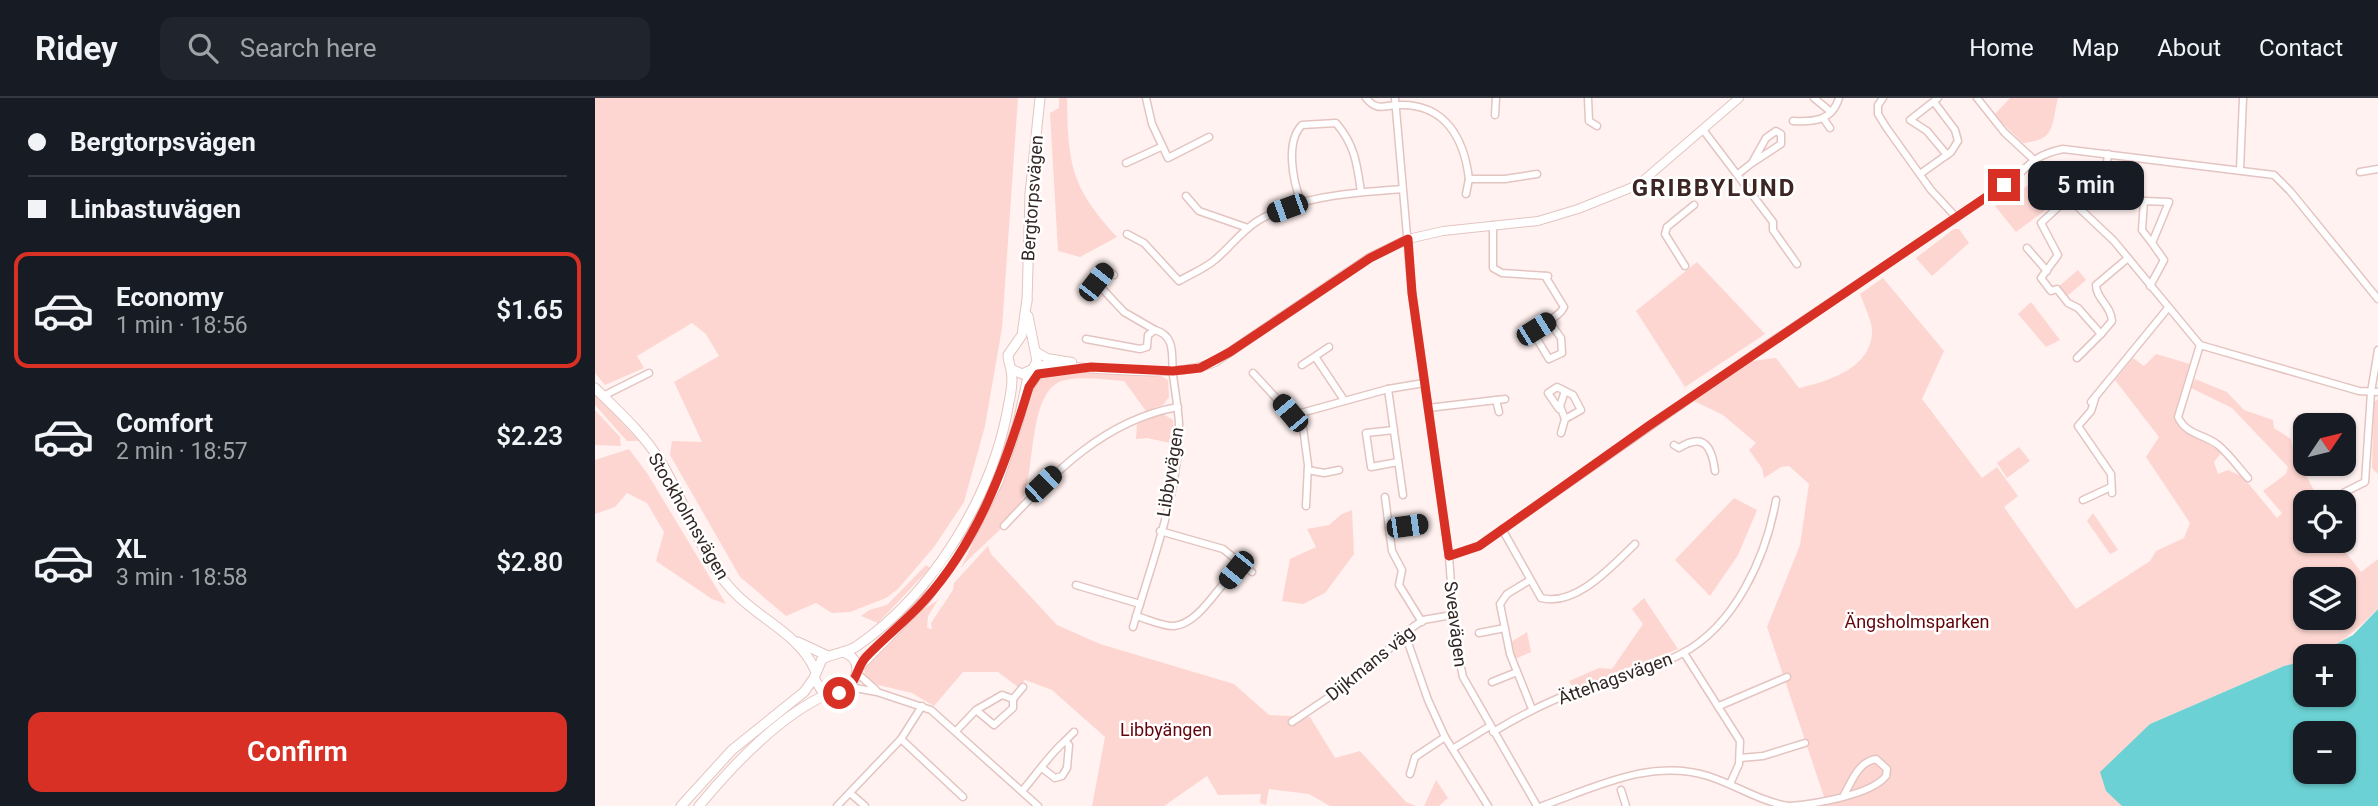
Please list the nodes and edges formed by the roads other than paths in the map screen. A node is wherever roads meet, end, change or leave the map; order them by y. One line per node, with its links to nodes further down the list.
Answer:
1 (1040, 98): 56 (main road, Bergtorpsvägen)
2 (1146, 98): 22 (street)
3 (1366, 98): 13 (street)
4 (1496, 98): 15 (street)
5 (1588, 98): 18 (street)
6 (1739, 98): 20 (street)
7 (1814, 98): 14 (street)
8 (1839, 98): 14 (street)
9 (1883, 98): 33 (street)
10 (1977, 98): 25 (street)
11 (2243, 98): 29 (street)
12 (1936, 100): 24 (street); 24 (street)
13 (1396, 101): 34 (street); 36 (street, Sveavägen)
14 (1831, 112): 16 (street)
15 (1495, 115)
16 (1823, 118): 17 (street); 19 (street)
17 (1793, 121)
18 (1597, 126)
19 (1831, 128)
20 (1704, 131): 32 (street); 44 (street)
21 (1209, 137): 22 (street)
22 (1161, 148): 26 (street)
23 (2108, 154): 25 (street); 29 (street); 35 (street)
24 (1947, 155): 33 (street)
25 (2033, 159): 40 (street); 43 (street)
26 (1126, 163)
27 (1752, 163): 27 (street); 32 (street)
28 (2378, 169): 30 (street)
29 (2240, 170): 57 (street)
30 (2360, 172)
31 (1537, 174): 34 (street)
32 (1738, 174): 51 (street)
33 (1920, 174): 43 (street)
34 (1469, 178): 38 (street)
35 (2105, 179)
36 (1402, 189): 37 (street); 47 (street, Sveavägen)
37 (1361, 192): 41 (street); 41 (street)
38 (1466, 194)
39 (1186, 196): 45 (street)
40 (2068, 198): 50 (street); 53 (street)
41 (1301, 202): 45 (street)
42 (1694, 205): 52 (street)
43 (1956, 217): 110 (street)
44 (1493, 225): 47 (street); 59 (street)
45 (1248, 228): 46 (street)
46 (1127, 234)
47 (1408, 239): 74 (street); 77 (street, Sveavägen)
48 (2152, 243): 48 (street); 55 (street)
49 (2027, 248): 53 (street)
50 (2129, 258): 55 (street); 61 (street)
51 (1797, 264)
52 (1685, 266)
53 (2047, 271): 61 (street)
54 (1114, 275): 60 (street)
55 (2150, 286): 58 (street)
56 (1027, 299): 63 (main road, Bergtorpsvägen); 66 (main road, Bergtorpsvägen)
57 (2378, 299)
58 (2168, 308): 64 (street); 105 (street)
59 (1549, 321): 59 (street)
60 (1155, 330): 62 (street); 74 (street, Libbyvägen)
61 (2101, 334): 69 (street)
62 (1086, 339)
63 (1019, 343): 66 (main road); 72 (main road, Bergtorpsvägen)
64 (2200, 345): 81 (street); 100 (street)
65 (1329, 347): 68 (street)
66 (1036, 350): 71 (street); 73 (main road, Bergtorpsvägen)
67 (2378, 350): 81 (street)
68 (1315, 358): 70 (street); 84 (street)
69 (2077, 358)
70 (1302, 365)
71 (1091, 367): 73 (street); 74 (street); 92 (street)
72 (1011, 369): 73 (main road); 125 (main road, Bergtorpsvägen)
73 (1031, 371): 92 (main road, Bergtorpsvägen)
74 (1173, 371): 86 (street, Libbyvägen)
75 (649, 373): 82 (street)
76 (1253, 373): 90 (street)
77 (1424, 383): 79 (street); 87 (street, Sveavägen)
78 (595, 388): 82 (main road, Stockholmsvägen)
79 (1388, 389): 84 (street); 93 (street)
80 (1566, 391): 88 (street); 88 (street); 91 (street)
81 (2375, 392): 101 (street)
82 (603, 396): 124 (main road, Stockholmsvägen)
83 (1505, 399): 85 (street)
84 (1344, 400): 90 (street)
85 (1496, 400): 87 (street); 89 (street)
86 (1178, 407): 108 (street); 111 (street, Libbyvägen)
87 (1429, 408): 113 (street, Sveavägen)
88 (1561, 411): 91 (street)
89 (1499, 412)
90 (1301, 413): 97 (street)
91 (1565, 419): 94 (street)
92 (1018, 423): 128 (main road, Bergtorpsvägen)
93 (1394, 430): 96 (street); 96 (street)
94 (1561, 433)
95 (1674, 444): 99 (street)
96 (1398, 462): 102 (street)
97 (1308, 470): 98 (street); 106 (street)
98 (1339, 470)
99 (1715, 471)
100 (2248, 478)
101 (2349, 490)
102 (1403, 495)
103 (1385, 497): 109 (street)
104 (1776, 500): 126 (street, Ättehagsvägen)
105 (2083, 500)
106 (1306, 506)
107 (1424, 524): 109 (street)
108 (1004, 526)
109 (1389, 528): 119 (street)
110 (1502, 529): 113 (street); 114 (street)
111 (1160, 531): 116 (street, Libbyvägen); 118 (street, Libbyvägen)
112 (1635, 544): 114 (street)
113 (1449, 556): 117 (street, Sveavägen)
114 (1529, 580): 121 (street)
115 (1076, 585): 116 (street)
116 (1140, 604): 118 (street, Libbyvägen)
117 (1452, 615): 119 (street, Dijkmans väg); 143 (street, Sveavägen)
118 (1136, 616): 120 (street, Libbyvägen)
119 (1422, 621): 123 (street, Dijkmans väg)
120 (1133, 627)
121 (1505, 628): 122 (street); 129 (street)
122 (1479, 633)
123 (1405, 634): 142 (street, Dijkmans väg); 146 (street)
124 (790, 638): 127 (main road, Stockholmsvägen); 130 (main road, Stockholmsvägen)
125 (842, 652): 127 (main road); 128 (main road)
126 (1684, 653): 139 (street); 140 (street, Ättehagsvägen)
127 (828, 656): 130 (main road)
128 (858, 670): 133 (main road); 135 (street)
129 (1517, 672): 132 (street); 140 (street)
130 (815, 674): 136 (main road); 161 (main road)
131 (1787, 677): 139 (street)
132 (1492, 682)
133 (850, 687): 135 (street); 136 (main road)
134 (1023, 687): 137 (street)
135 (877, 692): 138 (street)
136 (828, 694): 162 (main road)
137 (1013, 699): 141 (street); 141 (street)
138 (922, 706): 144 (street); 147 (street)
139 (1719, 706): 151 (street)
140 (1532, 709): 143 (street, Ättehagsvägen)
141 (976, 710): 144 (street)
142 (1291, 722)
143 (1492, 729): 150 (street); 160 (street, Sveavägen)
144 (956, 731): 156 (street)
145 (1074, 732): 148 (street)
146 (1445, 737): 150 (street); 153 (street)
147 (901, 738): 157 (street); 159 (street)
148 (1065, 741): 152 (street); 152 (street)
149 (1805, 743): 151 (street)
150 (1454, 748): 166 (street)
151 (1740, 758): 154 (street)
152 (1042, 768): 156 (street)
153 (1410, 774)
154 (1730, 784): 168 (street); 170 (street)
155 (1621, 790): 169 (street)
156 (1022, 791): 165 (street)
157 (850, 793): 163 (street); 164 (street)
158 (1844, 795): 158 (street); 170 (street)
159 (963, 797)
160 (1535, 804): 167 (street, Sveavägen)
161 (681, 806)
162 (699, 806)
163 (837, 806)
164 (865, 806)
165 (1038, 806)
166 (1489, 806)
167 (1526, 806)
168 (1542, 806)
169 (1626, 806)
170 (1789, 806)

